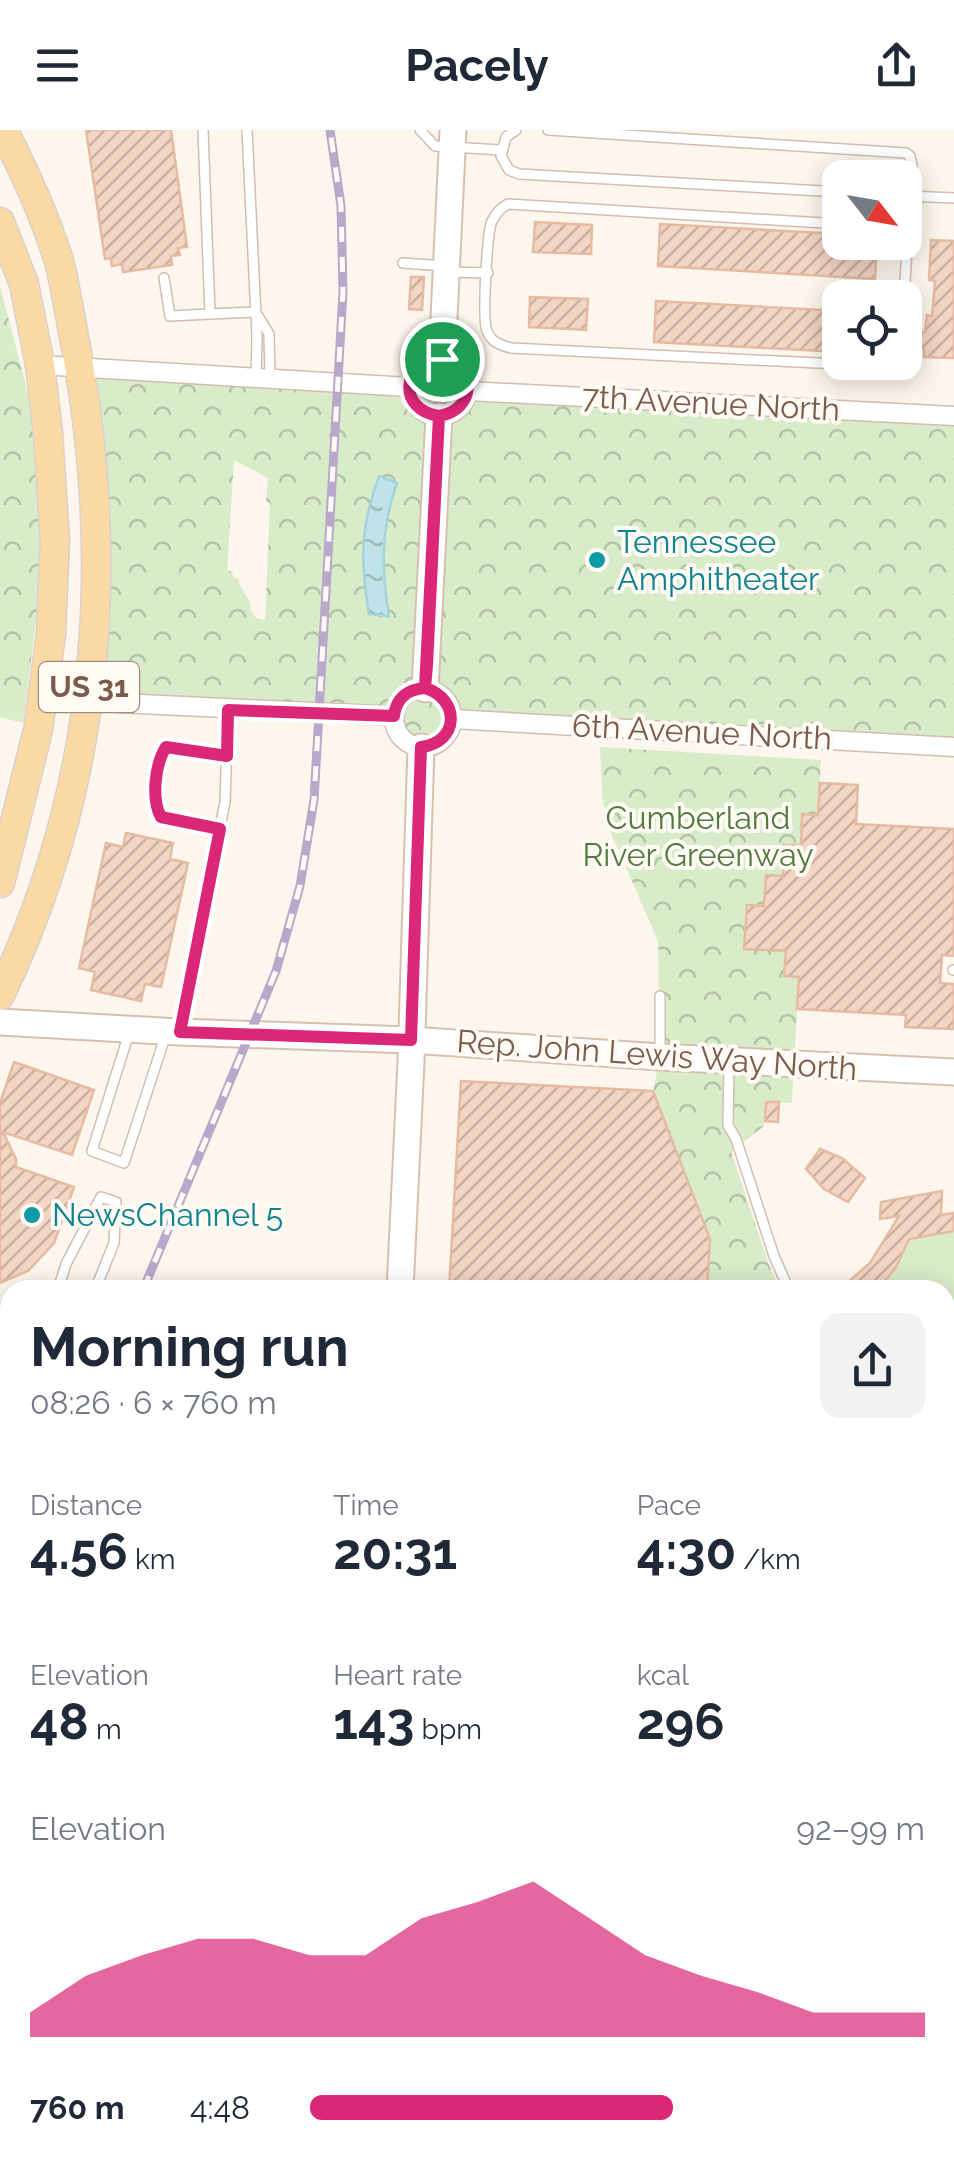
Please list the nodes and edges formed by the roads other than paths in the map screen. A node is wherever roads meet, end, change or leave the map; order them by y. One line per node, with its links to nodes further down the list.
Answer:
1 (3, 130): 11 (main road, US 31)
2 (28, 130): 11 (main road)
3 (203, 130): 22 (lane)
4 (247, 130): 21 (lane)
5 (420, 130): 8 (lane)
6 (516, 130): 9 (lane)
7 (548, 130): 10 (lane)
8 (453, 139): 9 (lane); 18 (street)
9 (501, 150): 12 (lane)
10 (912, 160)
11 (22, 166): 26 (main road, US 31)
12 (822, 191)
13 (922, 197): 14 (lane)
14 (954, 198)
15 (0, 222): 25 (main road, US 31)
16 (822, 223): 19 (lane)
17 (403, 263): 18 (lane)
18 (447, 269): 19 (lane); 23 (street)
19 (488, 274): 24 (lane)
20 (164, 278): 22 (lane)
21 (255, 312): 22 (lane); 27 (lane)
22 (210, 314)
23 (442, 359): 28 (street); 29 (street)
24 (822, 363)
25 (40, 365): 26 (street); 33 (main road, US 31)
26 (80, 367): 27 (street); 34 (main road, US 31)
27 (263, 380): 28 (street)
28 (409, 387): 30 (street)
29 (468, 391): 30 (street); 31 (street, 7th Avenue North)
30 (439, 416): 32 (street)
31 (954, 416)
32 (425, 688): 36 (street); 37 (street)
33 (43, 695): 34 (street); 42 (main road, US 31)
34 (87, 701): 35 (street); 43 (main road, US 31)
35 (228, 710): 36 (street); 40 (lane)
36 (394, 716): 38 (street)
37 (451, 719): 38 (street); 39 (street, 6th Avenue North)
38 (421, 747): 48 (street)
39 (954, 747)
40 (227, 756): 41 (lane); 41 (lane)
41 (220, 829): 47 (lane)
42 (0, 883)
43 (0, 995)
44 (660, 996): 49 (lane)
45 (0, 1022): 46 (street, Rep. John Lewis Way North)
46 (130, 1030): 47 (street, Rep. John Lewis Way North); 47 (lane)
47 (173, 1032): 48 (street, Rep. John Lewis Way North)
48 (411, 1040): 49 (street, Rep. John Lewis Way North); 54 (street)
49 (660, 1057): 50 (street, Rep. John Lewis Way North)
50 (730, 1061): 51 (street, Rep. John Lewis Way North); 55 (lane)
51 (954, 1072)
52 (61, 1280): 53 (lane)
53 (99, 1280)
54 (400, 1280)
55 (785, 1280)

